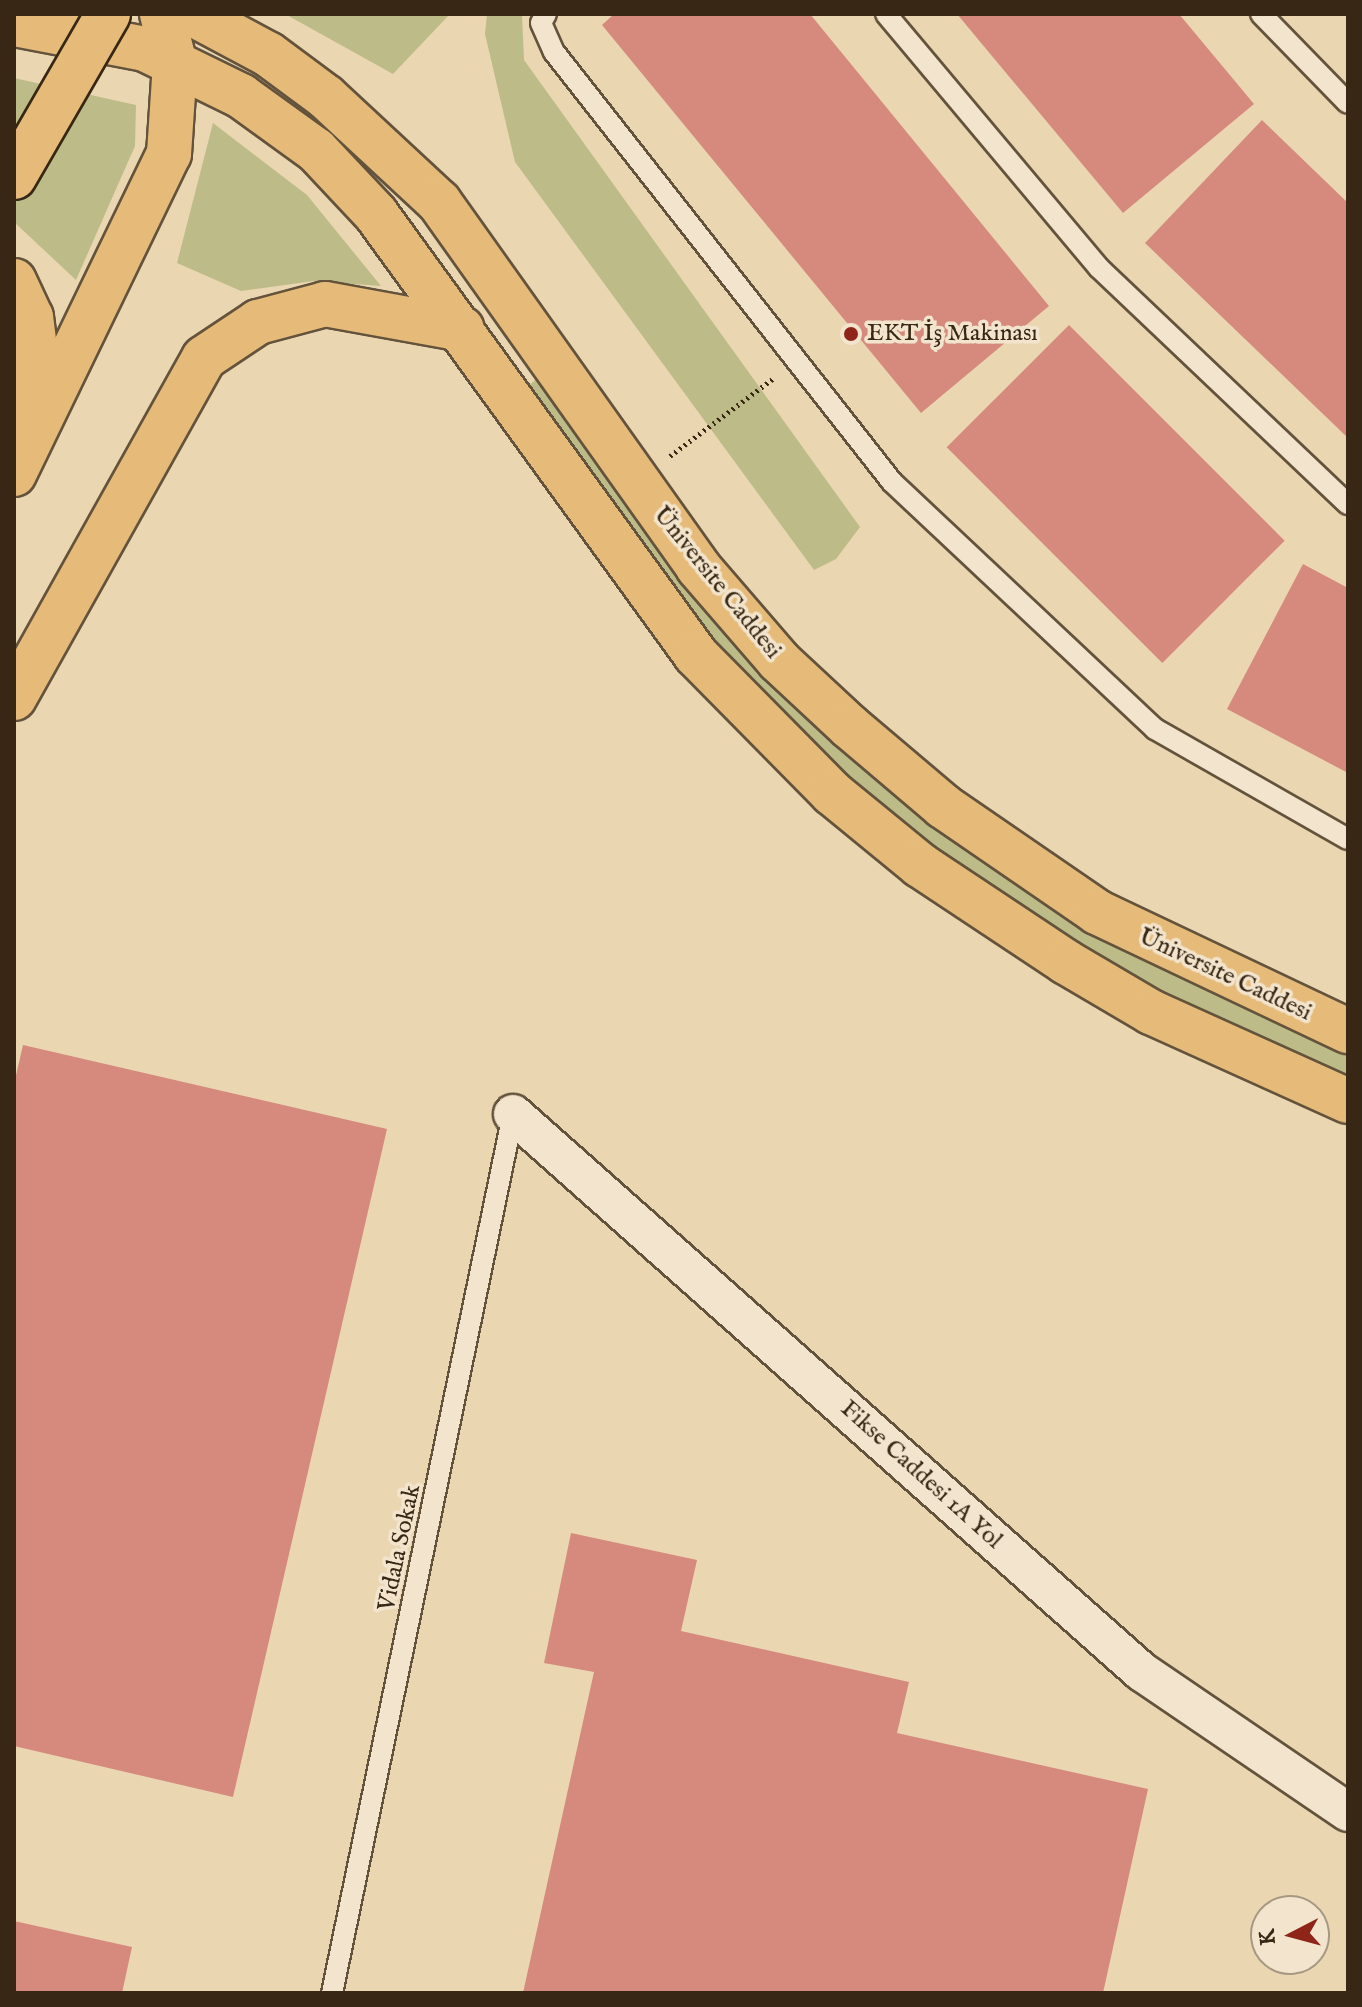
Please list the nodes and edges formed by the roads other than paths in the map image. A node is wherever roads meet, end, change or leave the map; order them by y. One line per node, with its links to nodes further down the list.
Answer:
1 (108, 14): 10 (main road, bridge)
2 (162, 14): 8 (main road)
3 (193, 14): 17 (main road, Üniversite Caddesi)
4 (546, 14): 16 (lane)
5 (886, 14): 14 (lane)
6 (1261, 14): 9 (lane)
7 (14, 24): 8 (main road)
8 (175, 64): 12 (main road); 13 (main road)
9 (1348, 103)
10 (14, 177)
11 (14, 281): 13 (main road)
12 (462, 329): 15 (main road); 18 (main road)
13 (22, 458)
14 (1348, 504)
15 (14, 698)
16 (1348, 839)
17 (1348, 1031)
18 (1348, 1101)
19 (513, 1114): 20 (street, Fikse Caddesi 1A Yol); 21 (lane, Vidala Sokak)
20 (1348, 1812)
21 (332, 1993)

